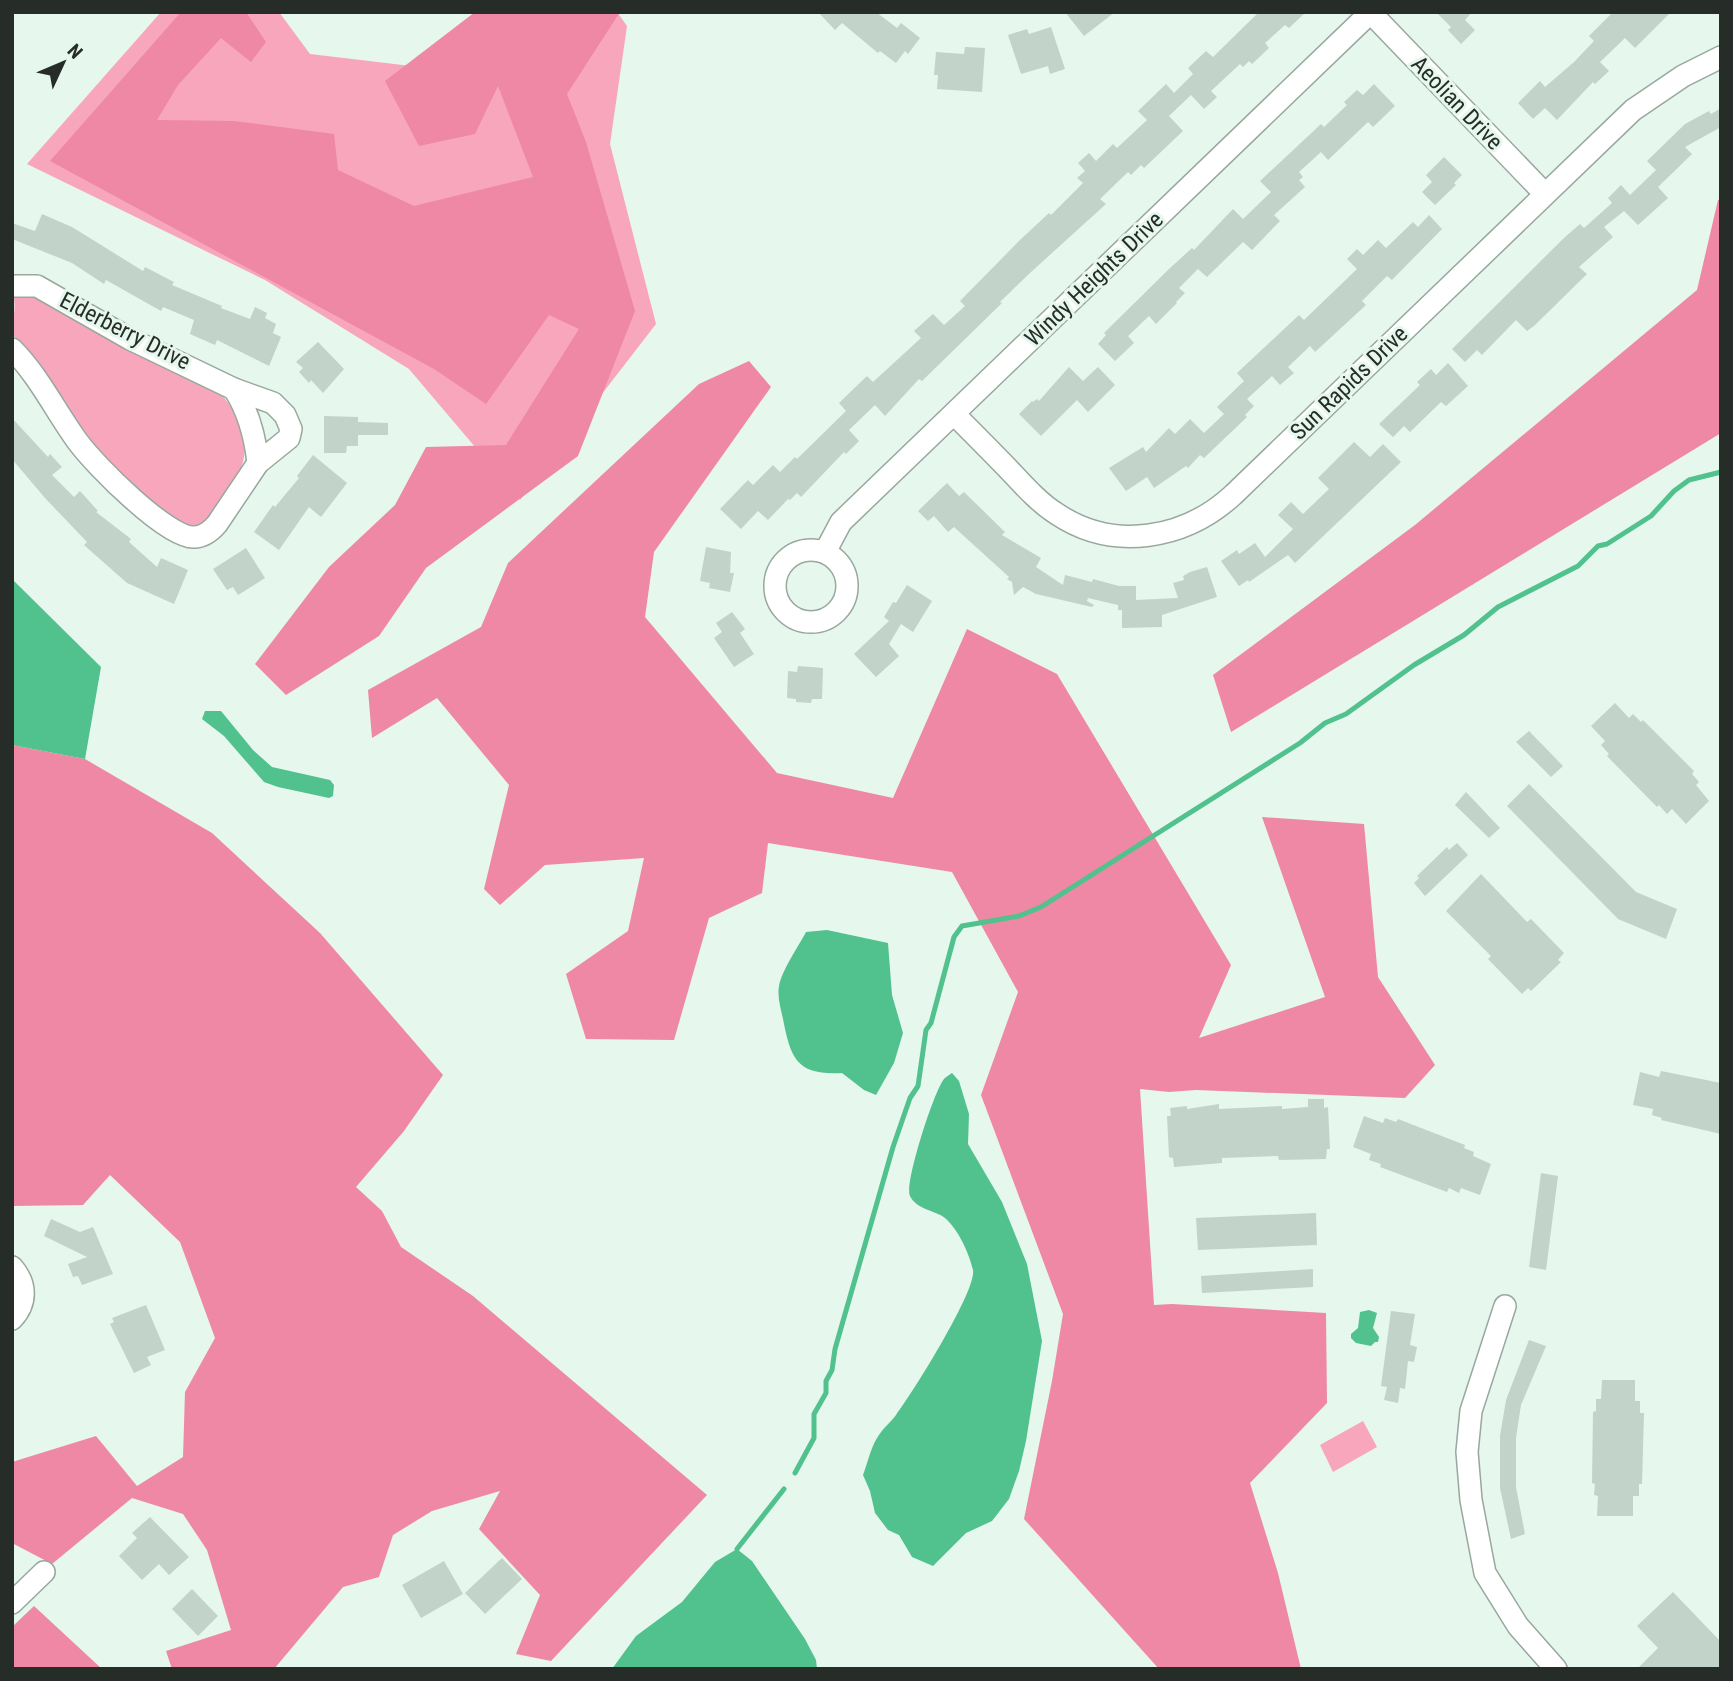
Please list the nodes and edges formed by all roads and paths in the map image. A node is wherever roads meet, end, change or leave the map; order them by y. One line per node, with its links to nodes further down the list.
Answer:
1 (1370, 13): 3 (street, Aeolian Drive); 7 (street, Windy Heights Drive)
2 (1721, 57): 3 (street, Sun Rapids Drive)
3 (1545, 194): 7 (street, Sun Rapids Drive)
4 (12, 286): 6 (street, Elderberry Drive)
5 (12, 349): 8 (street, Elderberry Drive)
6 (234, 389): 8 (street); 8 (street, Elderberry Drive)
7 (954, 414): 9 (street, Windy Heights Drive)
8 (258, 463)
9 (825, 552)
10 (12, 1268): 12 (street)
11 (1505, 1306): 15 (street)
12 (12, 1320)
13 (44, 1573): 14 (street)
14 (12, 1603)
15 (1556, 1669)

